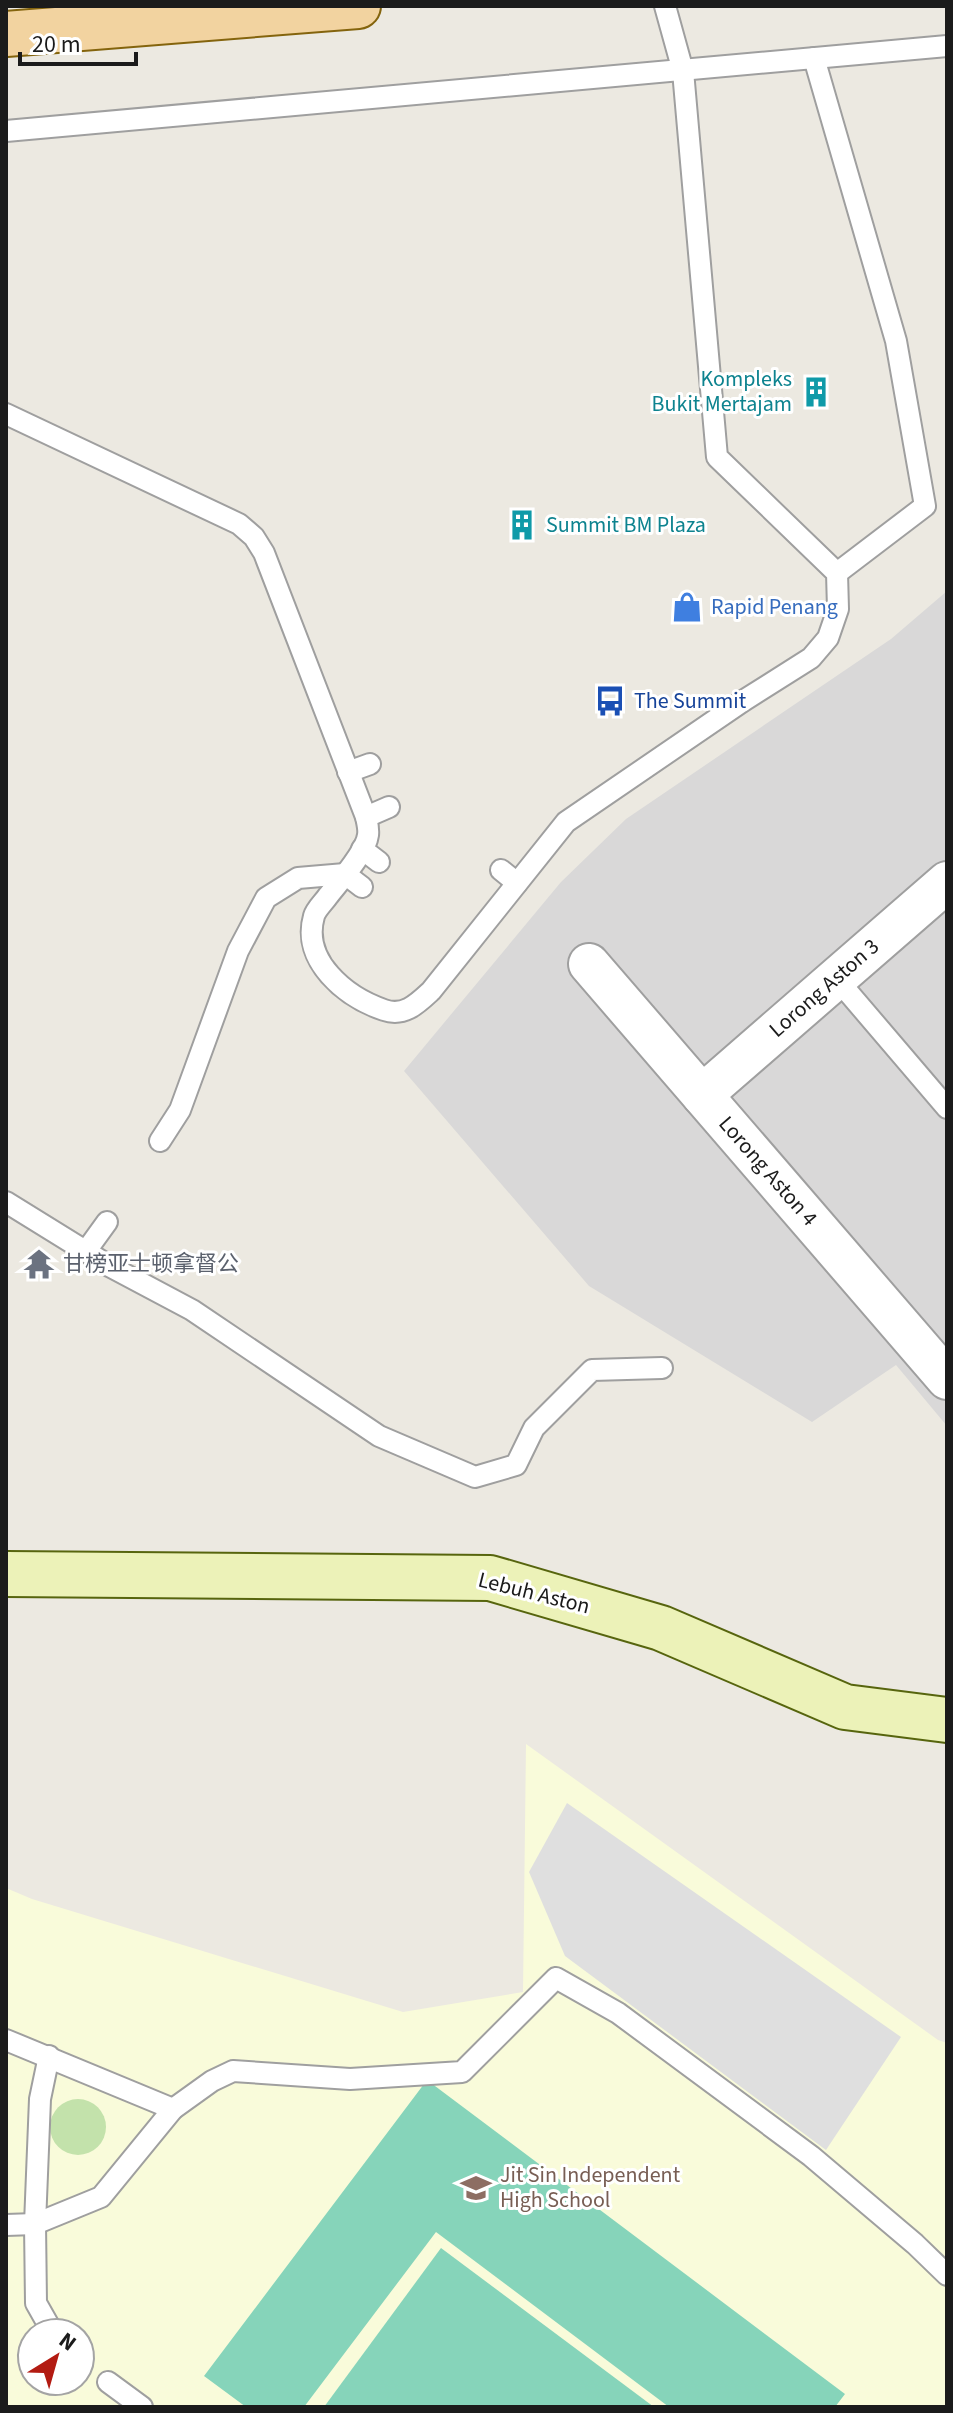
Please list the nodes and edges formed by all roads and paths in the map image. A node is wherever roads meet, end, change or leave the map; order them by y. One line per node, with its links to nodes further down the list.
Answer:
1 (358, 6): 3 (main road)
2 (665, 6): 8 (lane)
3 (130, 16): 4 (main road)
4 (50, 18): 5 (main road)
5 (6, 34)
6 (947, 46): 7 (lane)
7 (814, 58): 8 (lane); 11 (lane)
8 (683, 71): 9 (lane); 11 (lane)
9 (6, 131)
10 (6, 414): 13 (lane)
11 (837, 573): 21 (lane)
12 (370, 764): 13 (lane)
13 (348, 772): 15 (lane)
14 (389, 807): 15 (lane)
15 (366, 817): 16 (lane)
16 (362, 849): 17 (lane); 19 (lane)
17 (379, 862)
18 (501, 870): 21 (lane)
19 (345, 874): 22 (lane); 26 (lane); 31 (lane)
20 (947, 882): 28 (street, Lorong Aston 3)
21 (517, 883): 24 (lane)
22 (362, 887)
23 (457, 924): 24 (lane)
24 (474, 937): 26 (lane)
25 (439, 947): 26 (lane)
26 (456, 960)
27 (589, 964): 29 (street, Lorong Aston 4)
28 (836, 978): 29 (street, Lorong Aston 3); 30 (lane)
29 (702, 1095): 36 (street, Lorong Aston 4)
30 (947, 1108)
31 (160, 1141)
32 (6, 1202): 34 (lane)
33 (107, 1222): 34 (lane)
34 (86, 1251): 35 (lane)
35 (662, 1368)
36 (947, 1379)
37 (6, 1574): 38 (street, Lebuh Aston)
38 (947, 1720)
39 (6, 2040): 40 (lane)
40 (49, 2056): 41 (lane); 42 (lane)
41 (173, 2109): 42 (lane); 44 (lane)
42 (35, 2224): 43 (lane); 45 (lane)
43 (6, 2225)
44 (947, 2275)
45 (44, 2317)
46 (108, 2382): 47 (lane)
47 (142, 2407)

